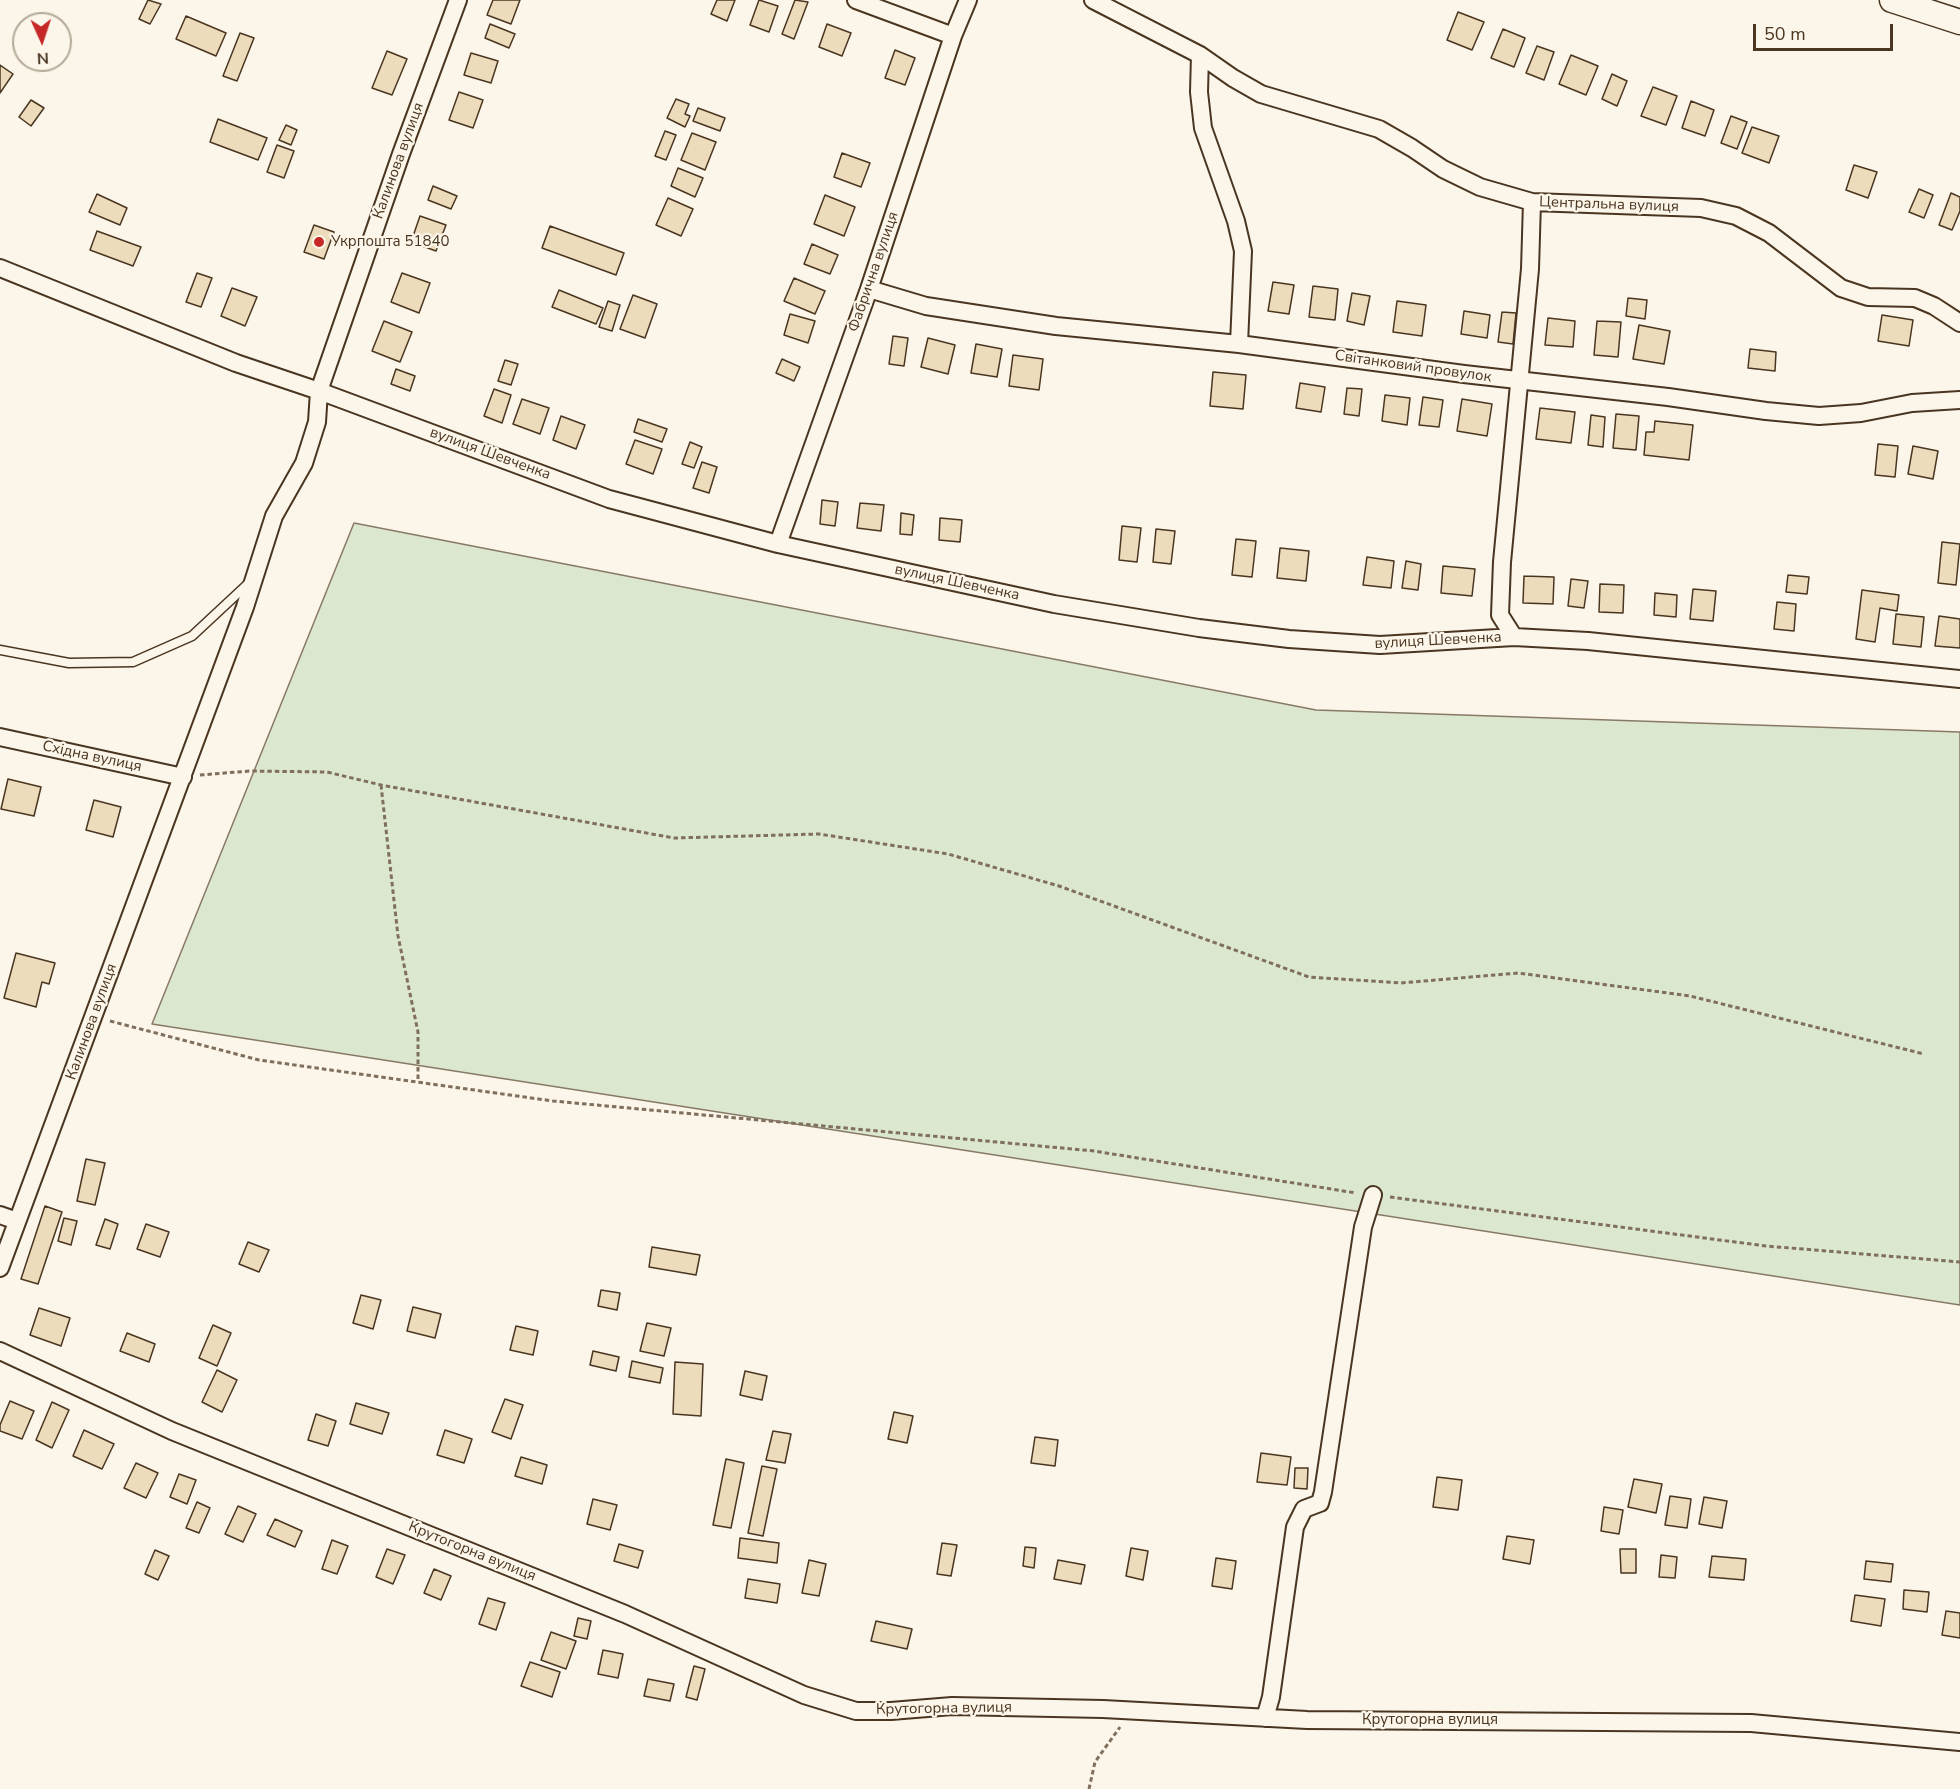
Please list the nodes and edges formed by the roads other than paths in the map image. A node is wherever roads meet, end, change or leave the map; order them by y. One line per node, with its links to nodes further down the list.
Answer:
1 (458, 0): 15 (street, Калинова вулиця)
2 (856, 0): 7 (street)
3 (968, 0): 7 (street, Фабрична вулиця)
4 (1093, 0): 8 (street, Центральна вулиця)
5 (1892, 0): 6 (street)
6 (1960, 22)
7 (953, 36): 11 (street, Фабрична вулиця)
8 (1200, 55): 9 (street, Центральна вулиця); 13 (street)
9 (1532, 202): 12 (street, Центральна вулиця); 14 (street)
10 (0, 268): 15 (street, вулиця Шевченка)
11 (869, 289): 13 (street, Світанковий провулок); 17 (street, Фабрична вулиця)
12 (1960, 322)
13 (1239, 344): 14 (street, Світанковий провулок)
14 (1520, 381): 16 (street, Світанковий провулок); 19 (street)
15 (319, 391): 17 (street, вулиця Шевченка); 18 (street, Калинова вулиця)
16 (1960, 400)
17 (778, 544): 19 (street, вулиця Шевченка)
18 (255, 578): 20 (lane); 23 (street, Калинова вулиця)
19 (1514, 637): 21 (street, вулиця Шевченка)
20 (0, 650)
21 (1960, 679)
22 (0, 737): 23 (street, Східна вулиця)
23 (183, 777): 26 (street, Калинова вулиця)
24 (1373, 1195): 29 (street)
25 (0, 1215): 26 (street)
26 (17, 1221): 27 (street, Калинова вулиця)
27 (0, 1268)
28 (0, 1351): 29 (street, Крутогорна вулиця)
29 (1265, 1718): 30 (street, Крутогорна вулиця)
30 (1960, 1742)

